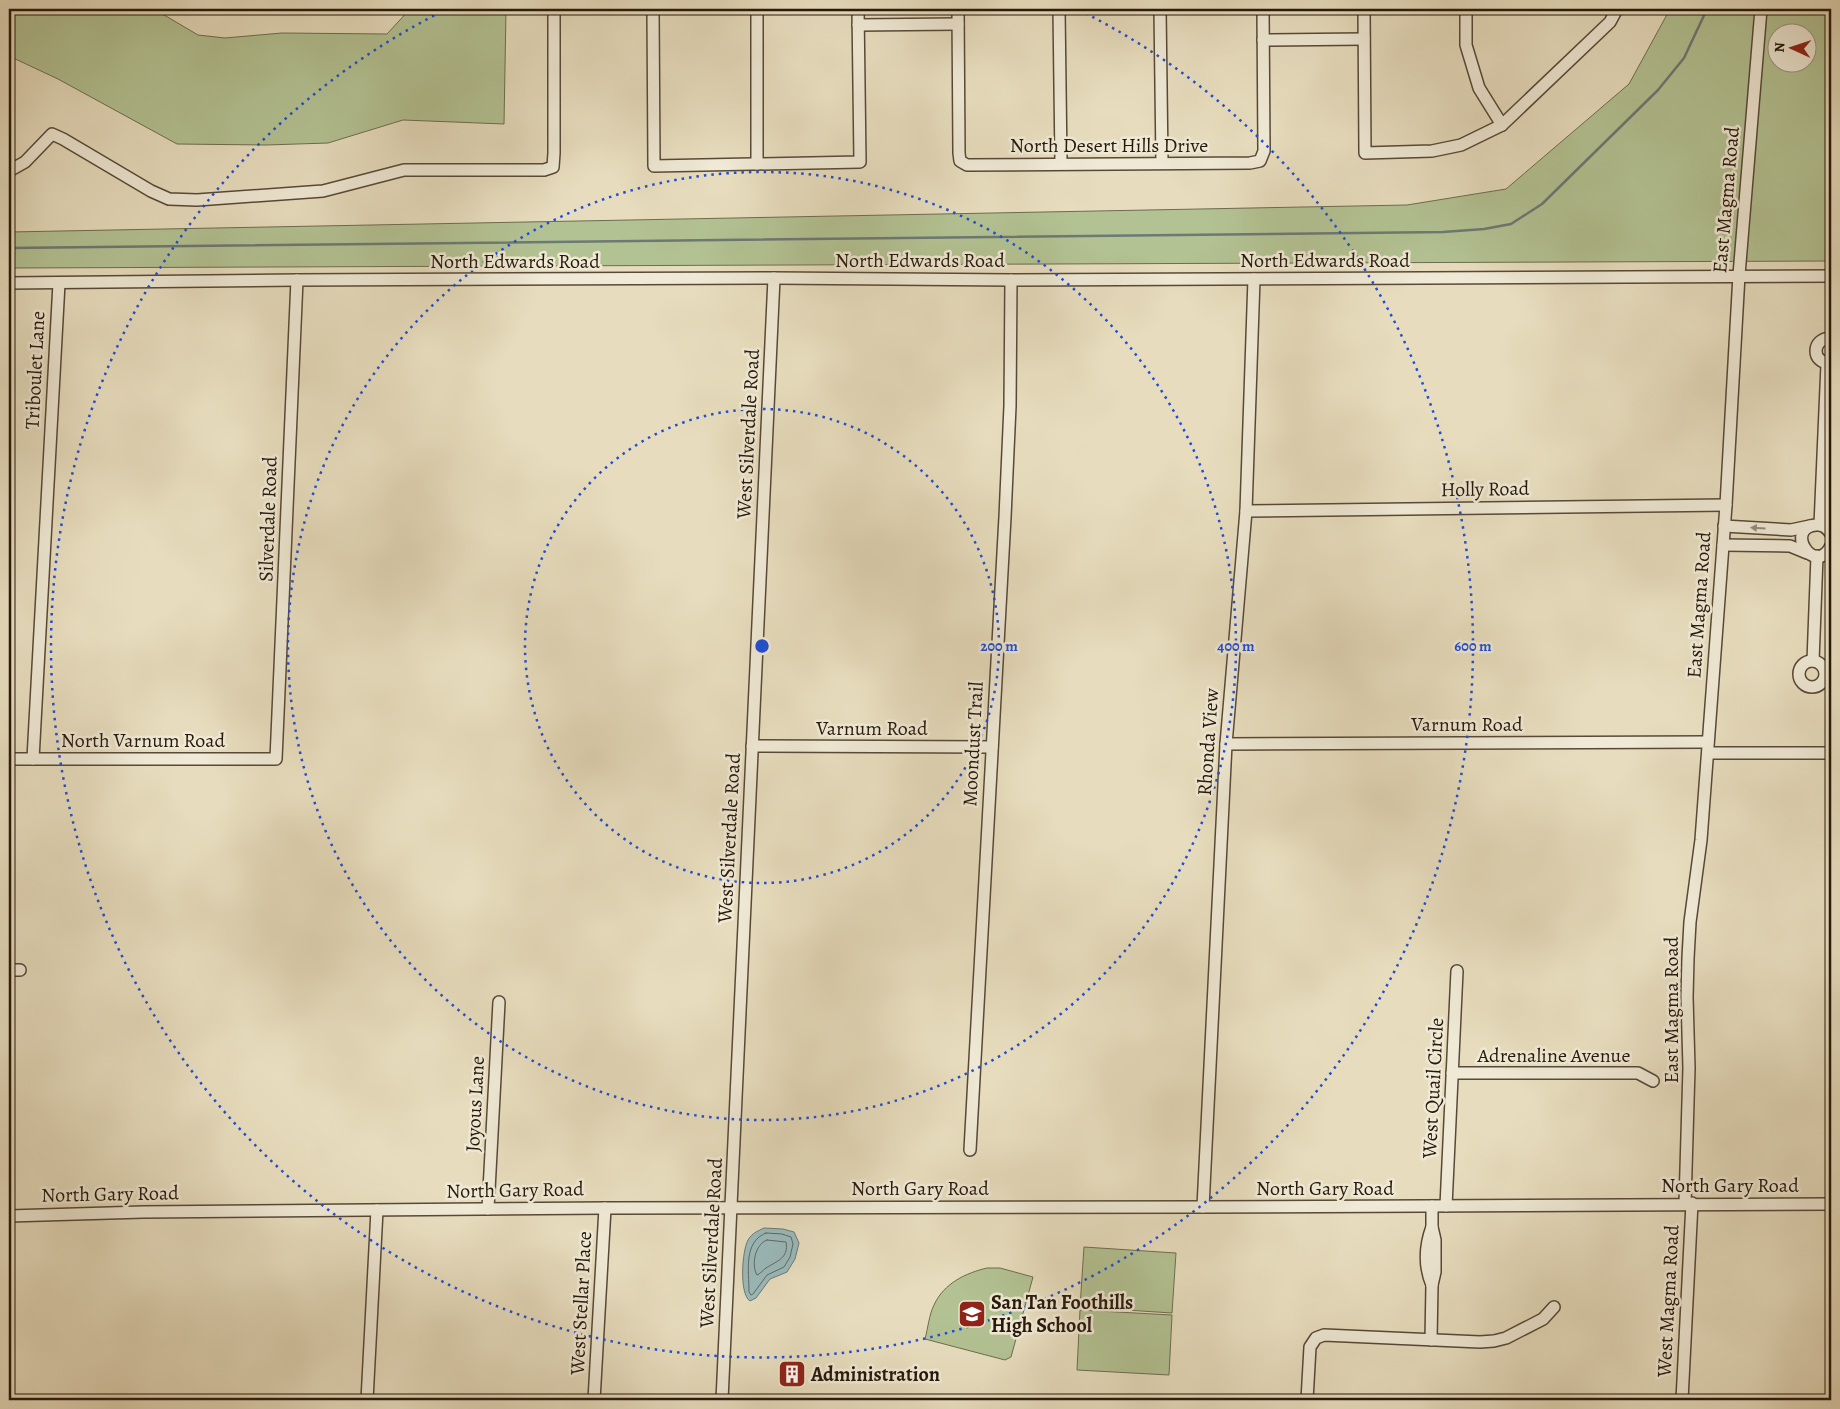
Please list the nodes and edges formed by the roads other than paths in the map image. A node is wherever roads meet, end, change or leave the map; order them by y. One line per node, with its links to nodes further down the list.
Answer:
1 (554, 9): 21 (street)
2 (653, 9): 20 (street)
3 (757, 9): 20 (street)
4 (858, 9): 14 (street)
5 (958, 9): 13 (street)
6 (1059, 9): 18 (street)
7 (1160, 9): 19 (street)
8 (1262, 9): 16 (street)
9 (1364, 9): 15 (street)
10 (1466, 9): 17 (street)
11 (1617, 9): 17 (street)
12 (1761, 9): 22 (street, East Magma Road)
13 (958, 24): 14 (street); 18 (street, North Desert Hills Drive)
14 (858, 25): 20 (street)
15 (1364, 39): 16 (street); 17 (street)
16 (1263, 40): 19 (street, North Desert Hills Drive)
17 (1502, 125)
18 (1061, 163): 19 (street, North Desert Hills Drive)
19 (1162, 163)
20 (757, 164)
21 (9, 171)
22 (1739, 275): 23 (street, North Edwards Road); 25 (street, North Edwards Road); 32 (street, East Magma Road)
23 (1831, 276)
24 (774, 278): 26 (street, North Edwards Road); 27 (street, North Edwards Road); 40 (street, West Silverdale Road)
25 (1254, 279): 27 (street, North Edwards Road); 33 (street, Rhonda View)
26 (297, 280): 29 (street, North Edwards Road); 46 (street, Silverdale Road)
27 (1011, 280): 41 (street, Moondust Trail)
28 (9, 283): 29 (street, North Edwards Road)
29 (59, 283): 45 (street, Triboulet Lane)
30 (1831, 338): 31 (street)
31 (1829, 363): 35 (street)
32 (1726, 505): 33 (street, Holly Road); 34 (street, East Magma Road)
33 (1246, 511): 39 (street, Rhonda View)
34 (1724, 526): 35 (street, one-way to 34); 36 (street, East Magma Road)
35 (1823, 528): 37 (street)
36 (1723, 545): 37 (street); 42 (street, East Magma Road)
37 (1823, 552): 38 (street)
38 (1813, 661)
39 (1226, 744): 42 (street, Varnum Road); 56 (street, Rhonda View)
40 (752, 746): 41 (street, Varnum Road); 59 (street, West Silverdale Road)
41 (992, 747): 51 (street, Moondust Trail)
42 (1708, 748): 43 (street, Varnum Road); 52 (street, East Magma Road)
43 (1831, 753)
44 (9, 759): 45 (street, North Varnum Road)
45 (33, 759): 46 (street, North Varnum Road)
46 (276, 760)
47 (1457, 971): 49 (street, West Quail Circle)
48 (499, 1002): 57 (street, Joyous Lane)
49 (1452, 1073): 50 (street, Adrenaline Avenue); 55 (street, West Quail Circle)
50 (1653, 1081)
51 (970, 1150)
52 (1689, 1203): 53 (street, North Gary Road); 55 (street, North Gary Road); 68 (street, West Magma Road)
53 (1831, 1204)
54 (1432, 1206): 55 (street, North Gary Road); 56 (street, North Gary Road); 63 (street)
55 (1446, 1206)
56 (1203, 1207): 59 (street, North Gary Road)
57 (488, 1208): 58 (street, North Gary Road); 60 (street, North Gary Road)
58 (604, 1208): 59 (street, North Gary Road); 65 (street, West Stellar Place)
59 (731, 1208): 66 (street, West Silverdale Road)
60 (377, 1210): 61 (street, North Gary Road); 64 (street)
61 (9, 1216)
62 (1554, 1307): 63 (street)
63 (1431, 1340): 67 (street)
64 (367, 1400)
65 (594, 1400)
66 (722, 1400)
67 (1308, 1400)
68 (1682, 1400)

